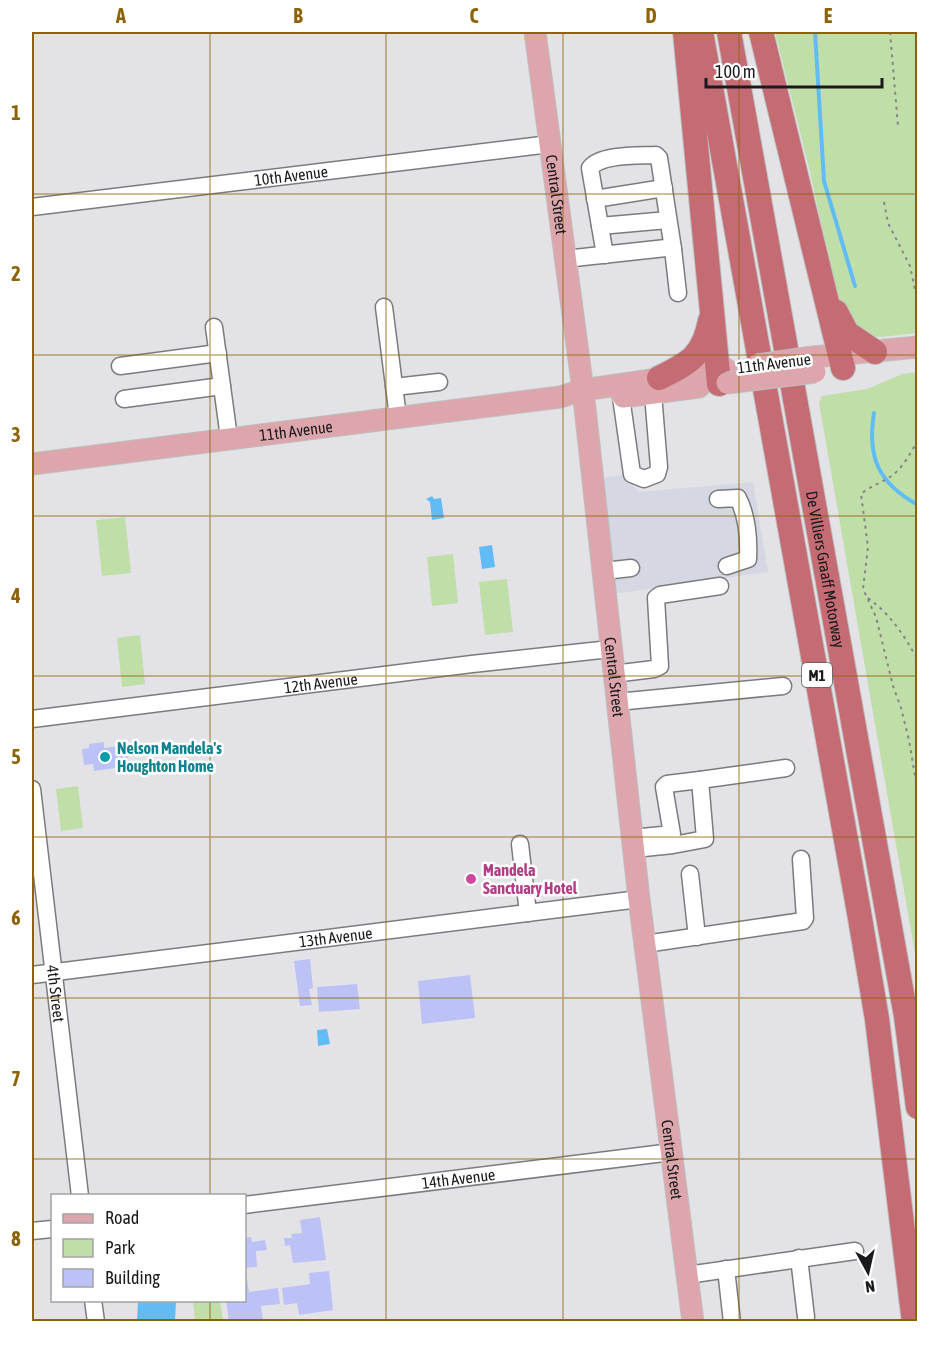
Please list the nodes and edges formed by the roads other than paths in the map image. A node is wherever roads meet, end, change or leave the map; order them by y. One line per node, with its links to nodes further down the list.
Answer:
1 (536, 32): 6 (main road, Central Street)
2 (685, 32): 18 (highway)
3 (702, 32): 76 (highway, M1)
4 (729, 32): 61 (highway, De Villiers Graaff Motorway / M1)
5 (761, 32): 15 (highway)
6 (550, 144): 9 (street, 10th Avenue); 14 (main road, Central Street)
7 (664, 188): 8 (street); 8 (street); 10 (street)
8 (595, 199): 11 (street)
9 (32, 207)
10 (668, 220): 11 (street); 12 (street)
11 (600, 226): 13 (street)
12 (673, 249): 13 (street); 16 (street)
13 (605, 255): 14 (street)
14 (565, 259): 31 (main road, Central Street)
15 (822, 276): 21 (highway); 24 (highway)
16 (678, 293)
17 (384, 307): 30 (street)
18 (711, 311): 26 (highway); 29 (highway)
19 (214, 327): 22 (street)
20 (918, 347): 21 (main road, 11th Avenue)
21 (875, 352): 24 (main road, 11th Avenue)
22 (218, 353): 25 (street); 28 (street)
23 (918, 360): 24 (main road, 11th Avenue)
24 (842, 362): 26 (main road, 11th Avenue, bridge)
25 (120, 366)
26 (723, 376): 29 (main road, 11th Avenue)
27 (439, 381): 30 (street)
28 (222, 386): 33 (street); 35 (street)
29 (656, 386): 31 (main road, 11th Avenue); 32 (main road, 11th Avenue); 32 (street)
30 (394, 387): 34 (street)
31 (584, 396): 32 (main road, 11th Avenue); 34 (main road, 11th Avenue); 40 (main road, Central Street)
32 (621, 398)
33 (124, 399)
34 (398, 417): 35 (main road, 11th Avenue)
35 (229, 438): 36 (main road, 11th Avenue)
36 (32, 464)
37 (718, 499): 38 (street)
38 (727, 566)
39 (631, 568): 40 (street)
40 (604, 571): 42 (main road, Central Street)
41 (720, 586): 43 (street)
42 (610, 649): 43 (main road, Central Street); 46 (street, 12th Avenue)
43 (613, 674): 45 (main road, Central Street)
44 (783, 686): 45 (street)
45 (617, 702): 51 (main road, Central Street)
46 (32, 719)
47 (786, 768): 48 (street)
48 (700, 780): 50 (street); 50 (street)
49 (32, 789): 59 (street, 4th Street)
50 (673, 840): 51 (street)
51 (633, 843): 55 (main road, Central Street)
52 (520, 844): 56 (street)
53 (801, 859): 57 (street)
54 (690, 874): 57 (street)
55 (639, 899): 56 (street, 13th Avenue); 58 (main road, Central Street)
56 (528, 913): 59 (street, 13th Avenue)
57 (696, 932): 58 (street)
58 (645, 939): 62 (main road, Central Street)
59 (53, 972): 60 (street, 13th Avenue); 63 (street, 4th Street)
60 (32, 975)
61 (918, 1107)
62 (672, 1152): 64 (street, 14th Avenue); 70 (main road, Central Street)
63 (80, 1194)
64 (246, 1205)
65 (51, 1229): 66 (street)
66 (32, 1232)
67 (855, 1251): 68 (street)
68 (799, 1258): 69 (street); 72 (street)
69 (726, 1269): 70 (street); 75 (street)
70 (687, 1275): 74 (main road, Central Street)
71 (93, 1302): 73 (street)
72 (806, 1317)
73 (96, 1322)
74 (693, 1322)
75 (732, 1322)
76 (914, 1322)

